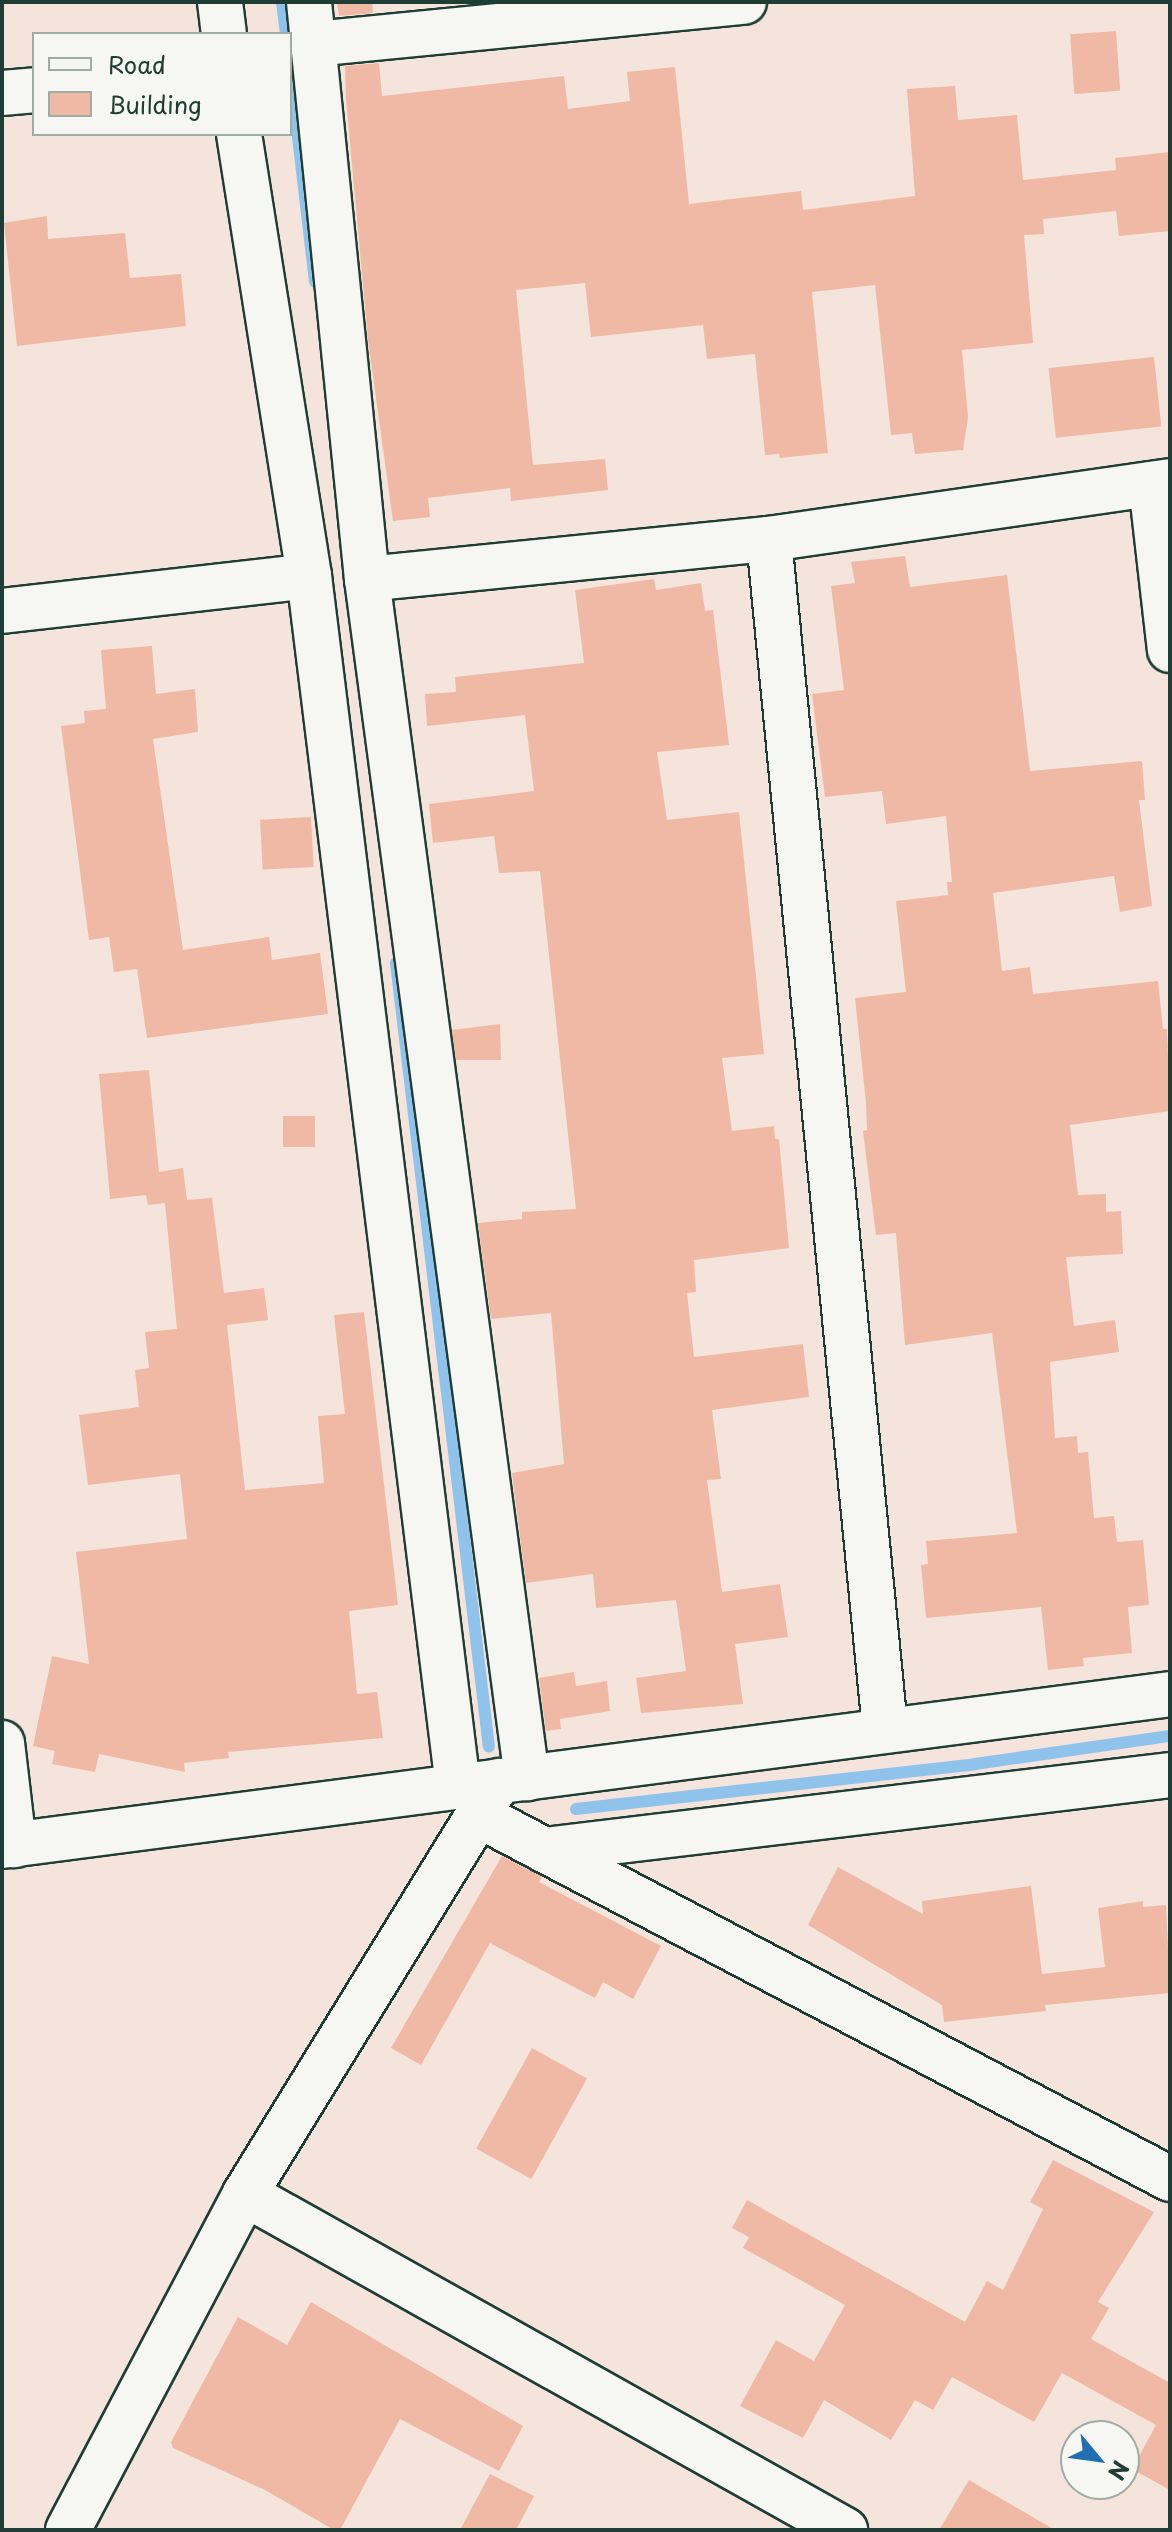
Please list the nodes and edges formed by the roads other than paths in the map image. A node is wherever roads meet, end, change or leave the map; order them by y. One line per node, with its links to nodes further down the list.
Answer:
1 (220, 2): 4 (street)
2 (744, 2): 3 (street)
3 (312, 23): 11 (street)
4 (224, 32)
5 (32, 90): 6 (street)
6 (2, 93)
7 (239, 136): 10 (street)
8 (1161, 482): 9 (street); 13 (street)
9 (769, 539): 11 (street); 15 (street)
10 (309, 576): 12 (street); 18 (street)
11 (367, 579): 18 (street)
12 (2, 611)
13 (1170, 650)
14 (1170, 1694): 15 (street)
15 (885, 1729): 18 (street)
16 (2, 1743): 19 (street)
17 (1170, 1775): 20 (street)
18 (490, 1790): 19 (street); 20 (street); 22 (street)
19 (8, 1845)
20 (544, 1850): 21 (street)
21 (1170, 2179)
22 (245, 2194): 23 (street); 24 (street)
23 (801, 2519): 25 (street)
24 (68, 2530)
25 (845, 2530)

